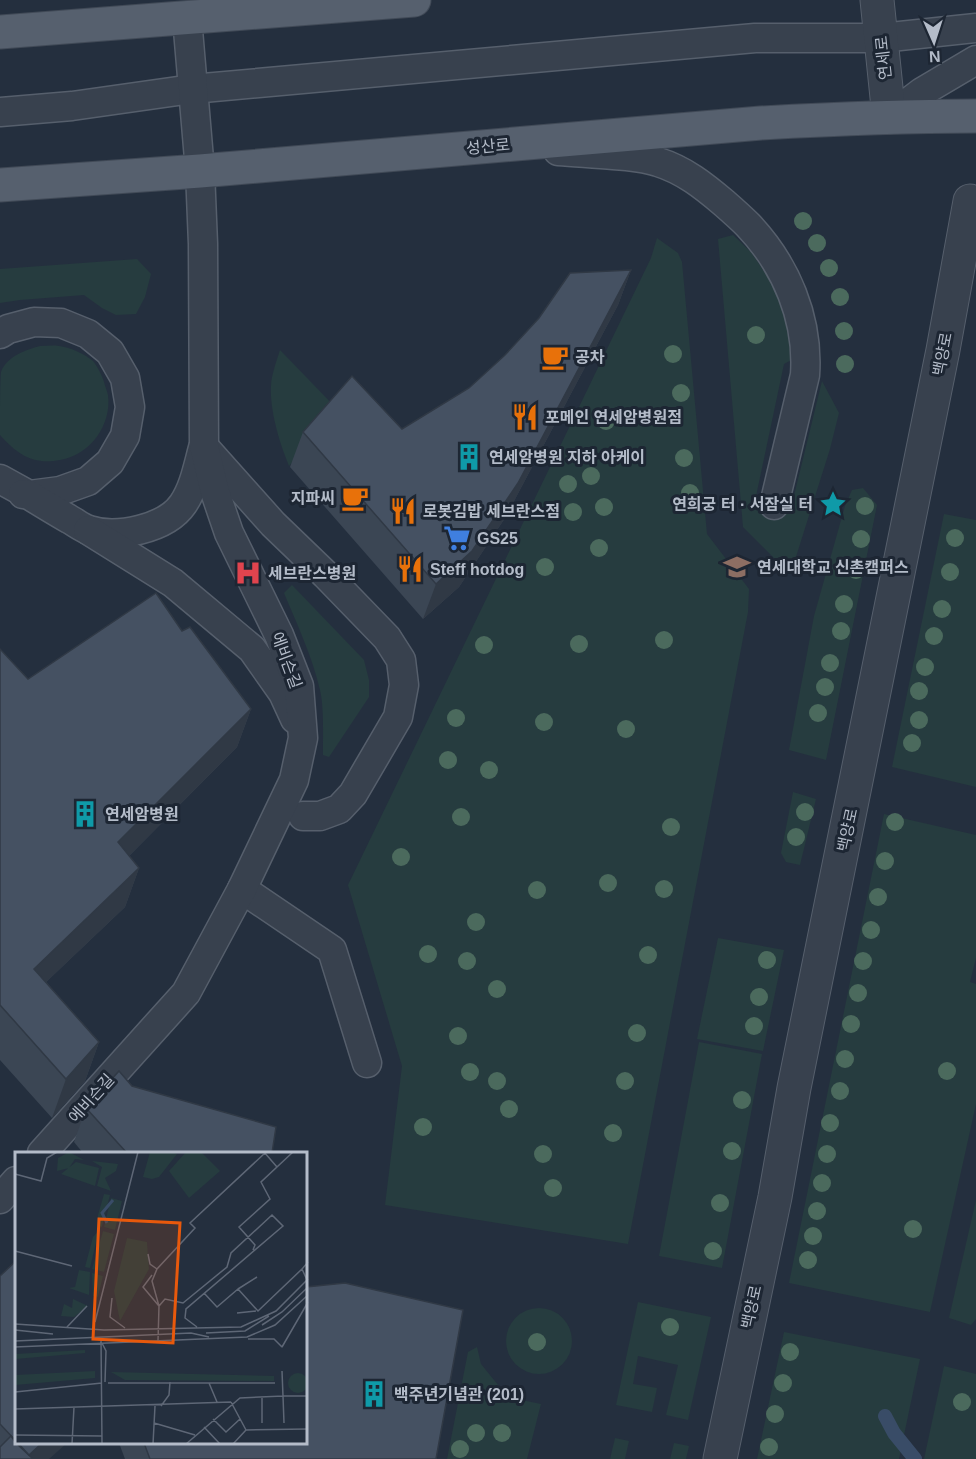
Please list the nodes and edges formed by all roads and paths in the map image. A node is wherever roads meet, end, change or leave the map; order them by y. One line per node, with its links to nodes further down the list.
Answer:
1 (414, 0): 3 (main road)
2 (877, 0): 6 (street, 연세로)
3 (187, 18): 5 (main road); 8 (lane, 에비슨길)
4 (976, 28): 6 (lane)
5 (0, 32)
6 (881, 38): 8 (lane); 11 (street, 연세로)
7 (976, 60): 11 (lane)
8 (192, 89): 9 (lane); 13 (lane, 에비슨길)
9 (0, 112)
10 (976, 116): 11 (main road, 성산로)
11 (889, 117): 12 (main road, 성산로)
12 (487, 146): 13 (main road, 성산로); 21 (lane)
13 (200, 171): 14 (main road, 성산로); 17 (lane, 에비슨길)
14 (0, 185)
15 (970, 201): 30 (street, 백양로)
16 (0, 334): 20 (lane)
17 (204, 446): 22 (lane); 23 (lane, 에비슨길); 24 (lane)
18 (0, 479): 20 (lane)
19 (0, 492): 20 (lane)
20 (29, 495): 22 (lane)
21 (774, 505)
22 (88, 530): 23 (lane)
23 (303, 738): 25 (lane, 에비슨길)
24 (303, 816)
25 (242, 889): 26 (lane); 27 (lane, 에비슨길)
26 (367, 1063)
27 (43, 1152)
28 (15, 1182): 29 (lane)
29 (0, 1200)
30 (720, 1459)

